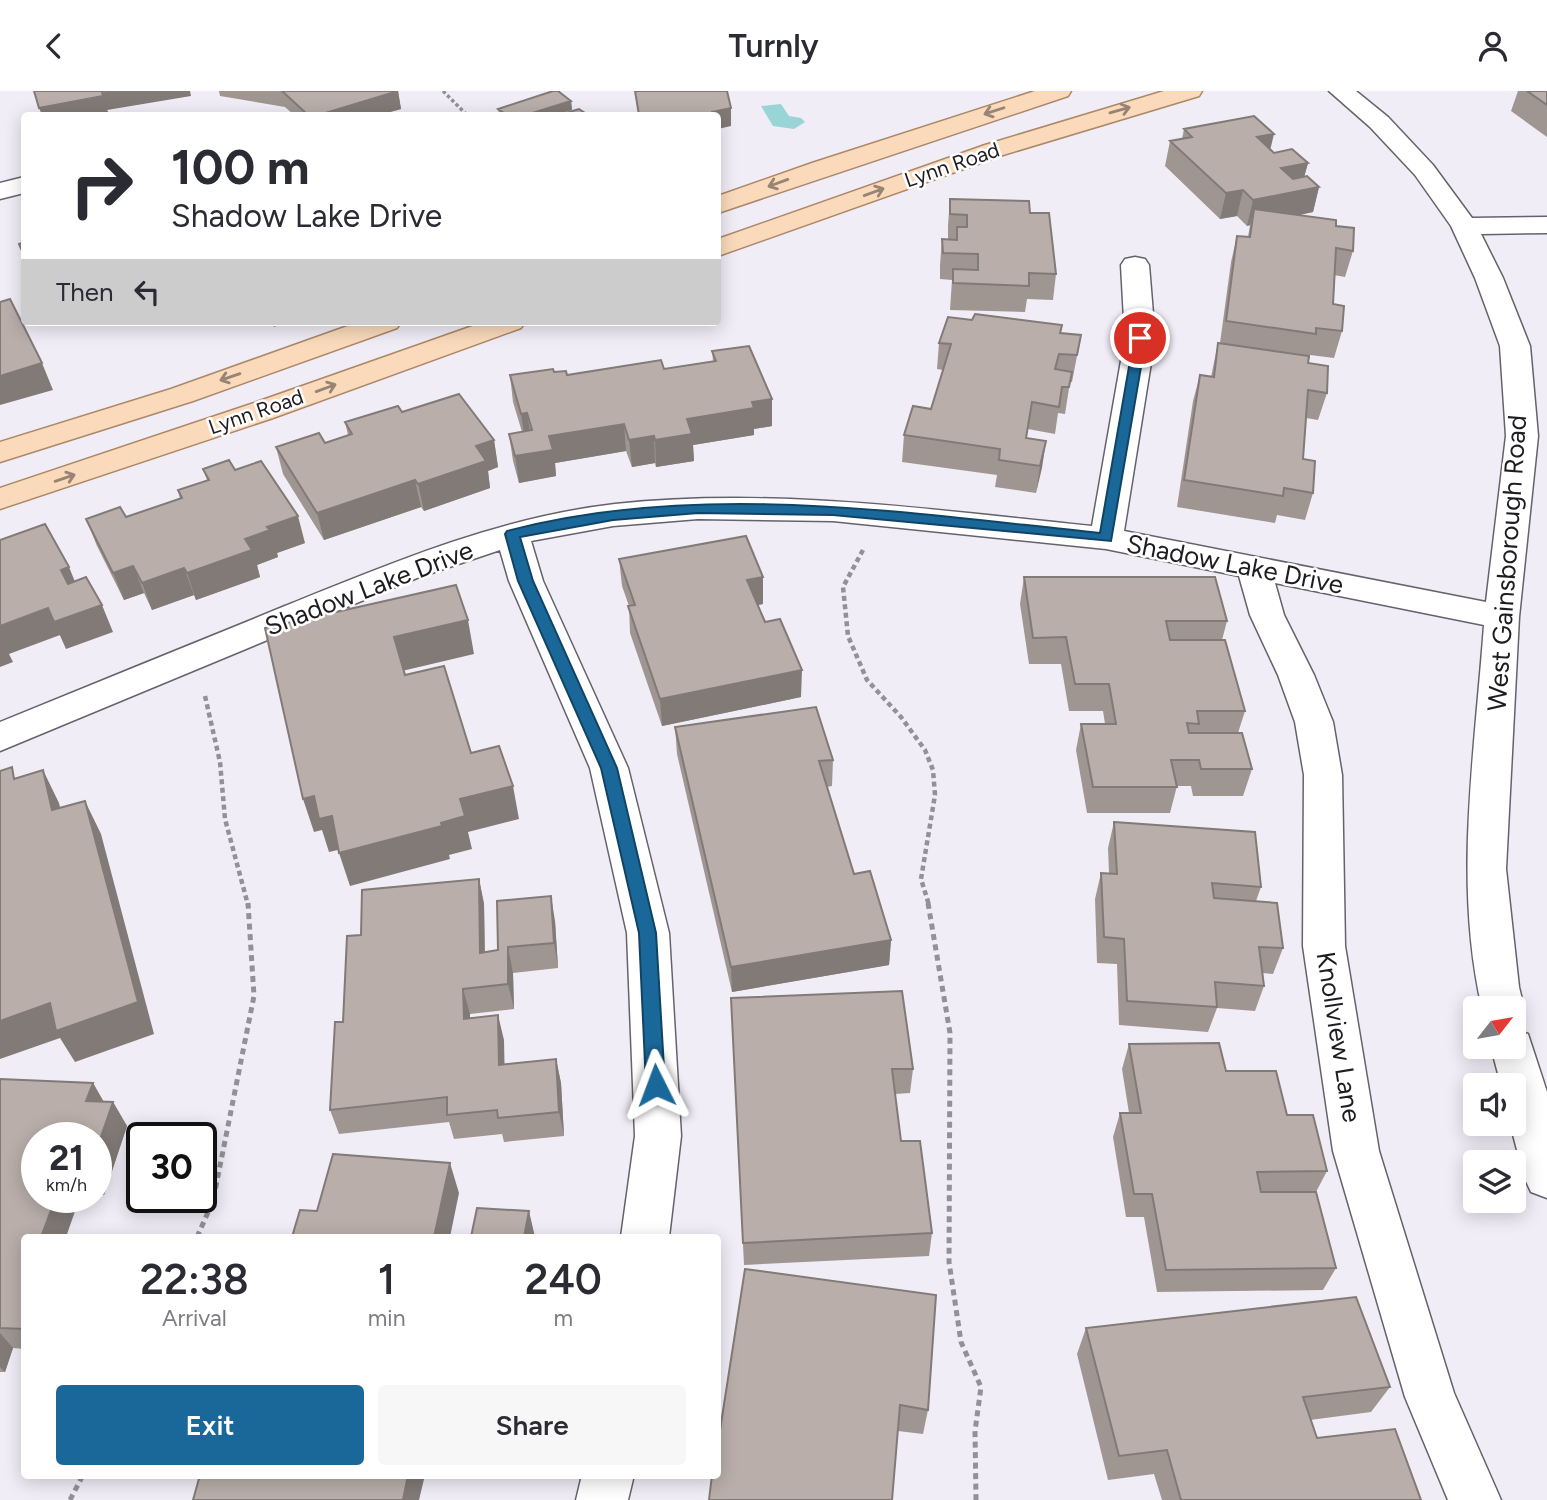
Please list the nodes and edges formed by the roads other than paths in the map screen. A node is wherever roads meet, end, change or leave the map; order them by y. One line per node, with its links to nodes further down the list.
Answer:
1 (1059, 91): 6 (main road, Lynn Road, one-way to 6)
2 (1190, 91): 9 (main road, Lynn Road, one-way to 2)
3 (1341, 91): 8 (street, West Gainsborough Road)
4 (21, 186): 5 (street)
5 (0, 191)
6 (721, 204)
7 (1547, 225): 8 (street)
8 (1464, 226): 18 (street, West Gainsborough Road)
9 (721, 247)
10 (1135, 265): 16 (street)
11 (376, 326): 13 (main road, Lynn Road, one-way to 13)
12 (500, 326): 14 (main road, Lynn Road, one-way to 12)
13 (0, 452)
14 (0, 499)
15 (512, 534): 16 (street, Shadow Lake Drive); 19 (street, Shadow Lake Drive); 24 (street)
16 (1106, 538): 17 (street, Shadow Lake Drive)
17 (1254, 567): 18 (street, Shadow Lake Drive); 27 (street, Knollview Lane)
18 (1502, 617): 20 (street, West Gainsborough Road)
19 (0, 737)
20 (1500, 996)
21 (1517, 1059): 22 (street)
22 (1540, 1124): 23 (street)
23 (1547, 1177)
24 (645, 1234)
25 (607, 1479): 26 (street)
26 (603, 1500)
27 (1475, 1500)

